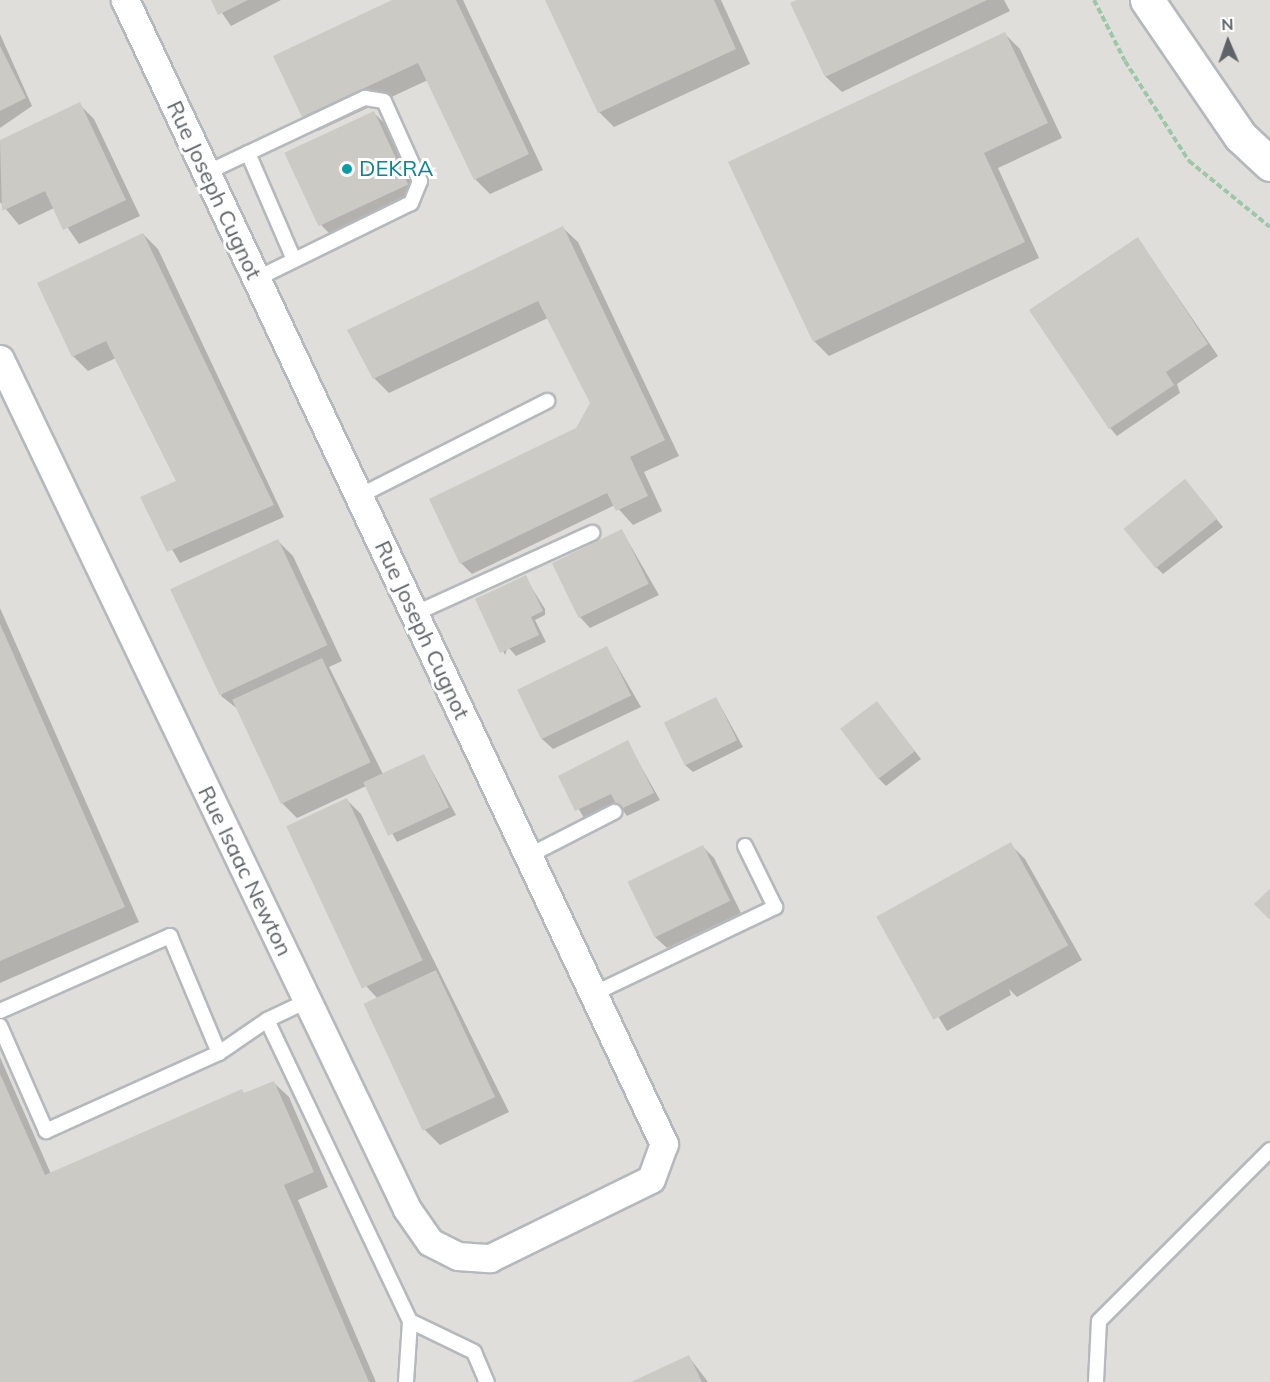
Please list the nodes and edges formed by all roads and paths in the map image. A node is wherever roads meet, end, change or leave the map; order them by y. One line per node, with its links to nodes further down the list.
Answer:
1 (125, 0): 6 (street, Rue Joseph Cugnot)
2 (1094, 0): 7 (path)
3 (1147, 0): 5 (street)
4 (248, 153): 6 (lane); 8 (lane); 8 (lane)
5 (1270, 164)
6 (206, 173): 9 (street, Rue Joseph Cugnot)
7 (1270, 227)
8 (294, 260): 9 (lane)
9 (256, 279): 12 (street, Rue Joseph Cugnot)
10 (0, 359): 19 (street, Rue Isaac Newton)
11 (547, 401): 12 (lane)
12 (359, 496): 14 (street, Rue Joseph Cugnot)
13 (592, 533): 14 (lane)
14 (414, 614): 17 (street, Rue Joseph Cugnot)
15 (614, 812): 17 (lane)
16 (745, 846): 18 (lane)
17 (528, 856): 18 (street, Rue Joseph Cugnot)
18 (593, 994): 25 (street, Rue Joseph Cugnot)
19 (307, 1001): 21 (lane); 25 (street, Rue Isaac Newton)
20 (0, 1011): 23 (lane)
21 (267, 1020): 23 (lane); 26 (lane)
22 (0, 1026): 23 (lane)
23 (219, 1053)
24 (1270, 1150): 29 (lane)
25 (570, 1219)
26 (410, 1320): 27 (lane); 28 (lane)
27 (406, 1382)
28 (487, 1382)
29 (1096, 1382)

